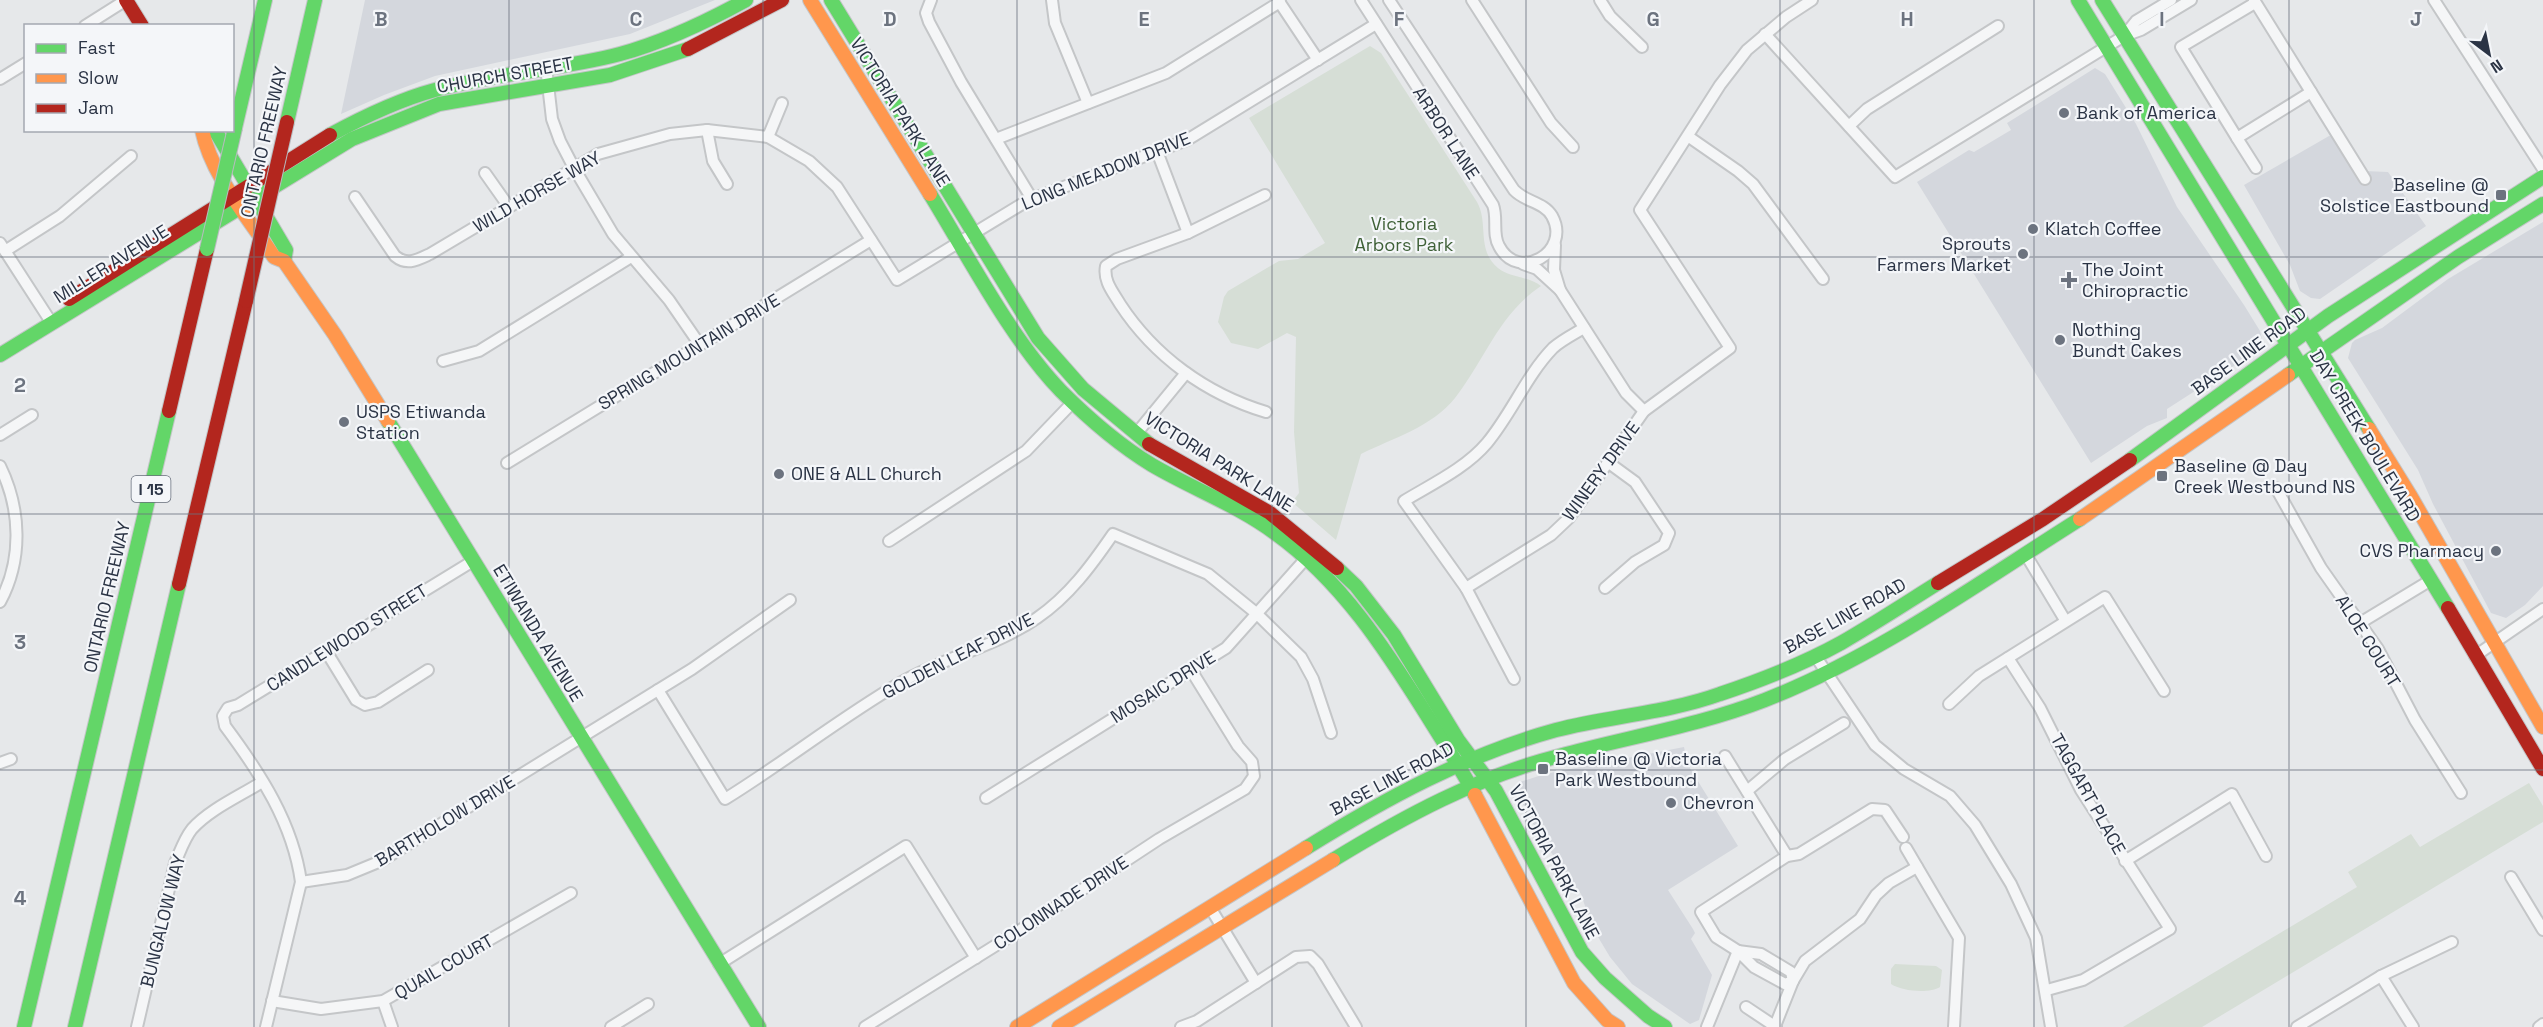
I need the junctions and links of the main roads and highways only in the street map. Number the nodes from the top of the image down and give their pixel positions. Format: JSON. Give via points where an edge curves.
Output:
{"nodes":[{"id":1,"x":126,"y":0,"type":"edge"},
{"id":2,"x":265,"y":0,"type":"edge"},
{"id":3,"x":315,"y":0,"type":"edge"},
{"id":4,"x":746,"y":0,"type":"edge"},
{"id":5,"x":782,"y":0,"type":"edge"},
{"id":6,"x":810,"y":0,"type":"edge"},
{"id":7,"x":831,"y":0,"type":"edge"},
{"id":8,"x":2078,"y":0,"type":"edge"},
{"id":9,"x":2102,"y":0,"type":"edge"},
{"id":10,"x":140,"y":24,"type":"edge"},
{"id":11,"x":202,"y":132,"type":"edge"},
{"id":12,"x":216,"y":132,"type":"edge"},
{"id":13,"x":2543,"y":177,"type":"edge"},
{"id":14,"x":247,"y":184,"type":"junction"},
{"id":15,"x":234,"y":192,"type":"junction"},
{"id":16,"x":256,"y":197,"type":"junction"},
{"id":17,"x":2543,"y":204,"type":"edge"},
{"id":18,"x":242,"y":205,"type":"junction"},
{"id":19,"x":284,"y":261,"type":"junction"},
{"id":20,"x":48,"y":318,"type":"junction"},
{"id":21,"x":2308,"y":331,"type":"junction"},
{"id":22,"x":0,"y":342,"type":"edge"},
{"id":23,"x":2289,"y":345,"type":"junction"},
{"id":24,"x":2320,"y":351,"type":"junction"},
{"id":25,"x":0,"y":355,"type":"edge"},
{"id":26,"x":2301,"y":365,"type":"junction"},
{"id":27,"x":2107,"y":476,"type":"junction"},
{"id":28,"x":2043,"y":544,"type":"junction"},
{"id":29,"x":2543,"y":727,"type":"edge"},
{"id":30,"x":1471,"y":758,"type":"junction"},
{"id":31,"x":1456,"y":764,"type":"junction"},
{"id":32,"x":2543,"y":769,"type":"edge"},
{"id":33,"x":1486,"y":779,"type":"junction"},
{"id":34,"x":1470,"y":785,"type":"junction"},
{"id":35,"x":24,"y":1027,"type":"edge"},
{"id":36,"x":75,"y":1027,"type":"edge"},
{"id":37,"x":759,"y":1027,"type":"edge"},
{"id":38,"x":1017,"y":1027,"type":"edge"},
{"id":39,"x":1059,"y":1027,"type":"edge"},
{"id":40,"x":1618,"y":1027,"type":"edge"},
{"id":41,"x":1665,"y":1027,"type":"edge"}],
"edges":[{"from":1,"to":10,"type":"main road"},
{"from":2,"to":35,"type":"main road","name":"ONTARIO FREEWAY","number":"I 15","bridge":true},
{"from":3,"to":36,"type":"main road","name":"ONTARIO FREEWAY","bridge":true},
{"from":4,"to":14,"type":"main road","name":"CHURCH STREET","via":[[694,26],[604,57],[462,82],[411,98],[314,142]]},
{"from":5,"to":16,"type":"main road","name":"CHURCH STREET","via":[[663,59],[610,75],[439,104],[352,139]]},
{"from":6,"to":31,"type":"main road","name":"VICTORIA PARK LANE","via":[[1037,363],[1073,402],[1136,453],[1250,516],[1305,559],[1364,621]]},
{"from":7,"to":30,"type":"main road","name":"VICTORIA PARK LANE","via":[[1038,338],[1083,389],[1136,434],[1270,513],[1316,548],[1356,586],[1394,635]]},
{"from":8,"to":23,"type":"main road","name":"DAY CREEK BOULEVARD"},
{"from":9,"to":21,"type":"main road","name":"DAY CREEK BOULEVARD"},
{"from":11,"to":15,"type":"main road","name":"ETIWANDA AVENUE","via":[[202,141]]},
{"from":12,"to":14,"type":"main road","name":"ETIWANDA AVENUE"},
{"from":13,"to":21,"type":"main road","name":"BASE LINE ROAD"},
{"from":14,"to":15,"type":"main road","name":"CHURCH STREET"},
{"from":14,"to":16,"type":"main road","name":"ETIWANDA AVENUE"},
{"from":15,"to":18,"type":"main road","name":"ETIWANDA AVENUE"},
{"from":15,"to":20,"type":"main road","name":"MILLER AVENUE"},
{"from":16,"to":18,"type":"main road","name":"CHURCH STREET"},
{"from":16,"to":19,"type":"main road","name":"ETIWANDA AVENUE","via":[[286,250]]},
{"from":17,"to":24,"type":"main road"},
{"from":18,"to":19,"type":"main road","name":"ETIWANDA AVENUE","via":[[274,257]]},
{"from":18,"to":20,"type":"main road","name":"MILLER AVENUE"},
{"from":19,"to":37,"type":"main road","name":"ETIWANDA AVENUE","via":[[335,335]]},
{"from":20,"to":22,"type":"main road","name":"MILLER AVENUE"},
{"from":20,"to":25,"type":"main road","name":"MILLER AVENUE"},
{"from":21,"to":23,"type":"main road","name":"BASE LINE ROAD"},
{"from":21,"to":24,"type":"main road","name":"DAY CREEK BOULEVARD"},
{"from":23,"to":26,"type":"main road","name":"DAY CREEK BOULEVARD"},
{"from":23,"to":27,"type":"main road","name":"BASE LINE ROAD"},
{"from":24,"to":26,"type":"main road"},
{"from":24,"to":29,"type":"main road","name":"DAY CREEK BOULEVARD","via":[[2411,497]]},
{"from":26,"to":28,"type":"main road"},
{"from":26,"to":32,"type":"main road","name":"DAY CREEK BOULEVARD"},
{"from":27,"to":28,"type":"main road","via":[[2108,489],[2060,519]]},
{"from":27,"to":30,"type":"main road","name":"BASE LINE ROAD","via":[[1816,657],[1718,695],[1654,712],[1557,730]]},
{"from":28,"to":33,"type":"main road","via":[[1905,630],[1828,673],[1765,700],[1701,722],[1557,756]]},
{"from":30,"to":31,"type":"main road","name":"BASE LINE ROAD"},
{"from":30,"to":33,"type":"main road","name":"VICTORIA PARK LANE"},
{"from":31,"to":34,"type":"main road","name":"VICTORIA PARK LANE"},
{"from":31,"to":38,"type":"main road","name":"BASE LINE ROAD","via":[[1369,808]]},
{"from":33,"to":34,"type":"main road"},
{"from":33,"to":41,"type":"main road","name":"VICTORIA PARK LANE","via":[[1534,858],[1582,952],[1614,986]]},
{"from":34,"to":39,"type":"main road","via":[[1388,826]]},
{"from":34,"to":40,"type":"main road","name":"VICTORIA PARK LANE","via":[[1562,964],[1586,998]]}]}
